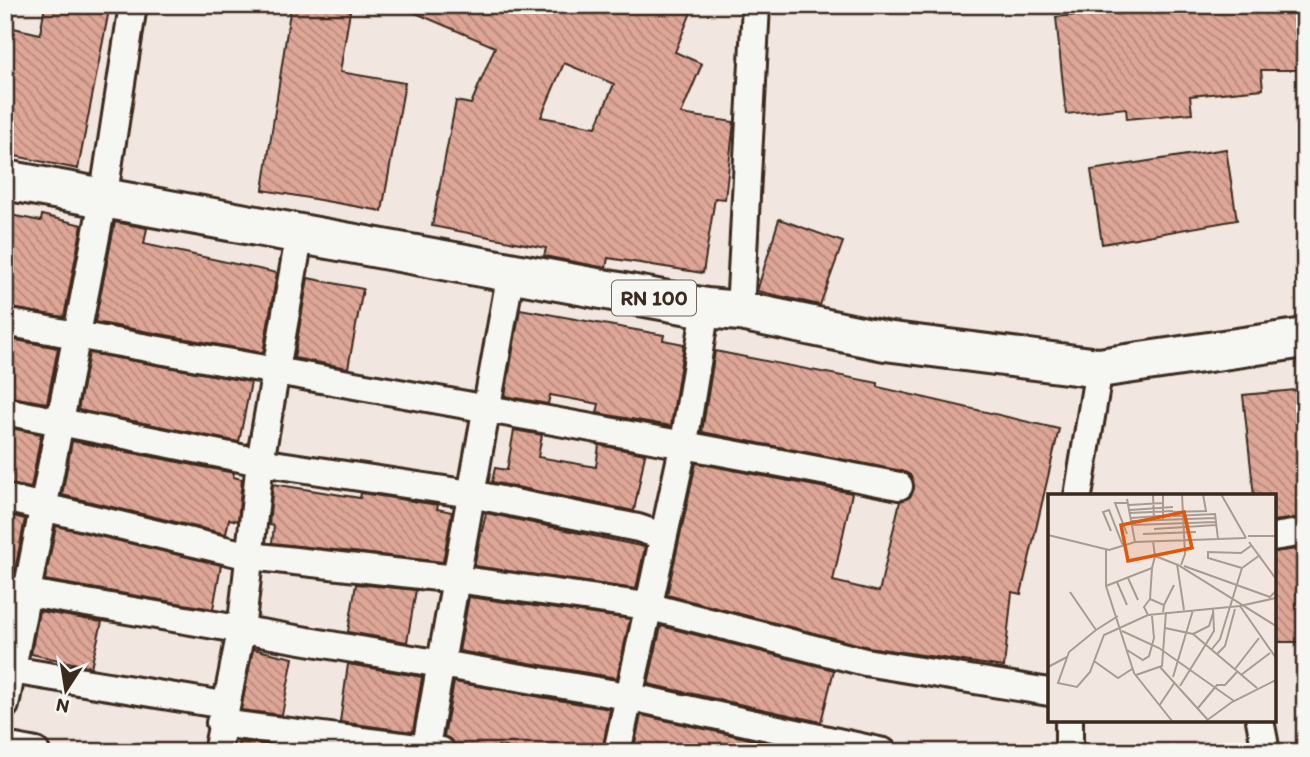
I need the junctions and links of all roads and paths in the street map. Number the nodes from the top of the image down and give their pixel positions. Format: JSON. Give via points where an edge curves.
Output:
{"nodes":[{"id":1,"x":133,"y":5,"type":"edge"},
{"id":2,"x":756,"y":5,"type":"edge"},
{"id":3,"x":5,"y":180,"type":"edge"},
{"id":4,"x":103,"y":200,"type":"junction"},
{"id":5,"x":300,"y":232,"type":"junction"},
{"id":6,"x":511,"y":272,"type":"junction"},
{"id":7,"x":723,"y":310,"type":"junction"},
{"id":8,"x":5,"y":322,"type":"edge"},
{"id":9,"x":76,"y":335,"type":"junction"},
{"id":10,"x":1305,"y":338,"type":"edge"},
{"id":11,"x":1099,"y":368,"type":"junction"},
{"id":12,"x":276,"y":373,"type":"junction"},
{"id":13,"x":486,"y":410,"type":"junction"},
{"id":14,"x":5,"y":411,"type":"edge"},
{"id":15,"x":59,"y":422,"type":"junction"},
{"id":16,"x":684,"y":443,"type":"junction"},
{"id":17,"x":260,"y":462,"type":"junction"},
{"id":18,"x":899,"y":486,"type":"dead end"},
{"id":19,"x":471,"y":494,"type":"junction"},
{"id":20,"x":1078,"y":494,"type":"edge"},
{"id":21,"x":5,"y":498,"type":"edge"},
{"id":22,"x":46,"y":506,"type":"junction"},
{"id":23,"x":1305,"y":532,"type":"edge"},
{"id":24,"x":662,"y":536,"type":"junction"},
{"id":25,"x":1275,"y":537,"type":"edge"},
{"id":26,"x":250,"y":556,"type":"junction"},
{"id":27,"x":456,"y":579,"type":"junction"},
{"id":28,"x":17,"y":592,"type":"edge"},
{"id":29,"x":647,"y":606,"type":"junction"},
{"id":30,"x":241,"y":631,"type":"junction"},
{"id":31,"x":441,"y":664,"type":"junction"},
{"id":32,"x":8,"y":670,"type":"edge"},
{"id":33,"x":1048,"y":692,"type":"edge"},
{"id":34,"x":627,"y":696,"type":"junction"},
{"id":35,"x":5,"y":705,"type":"edge"},
{"id":36,"x":222,"y":714,"type":"junction"},
{"id":37,"x":1076,"y":722,"type":"edge"},
{"id":38,"x":1260,"y":722,"type":"edge"},
{"id":39,"x":5,"y":746,"type":"edge"},
{"id":40,"x":431,"y":751,"type":"edge"},
{"id":41,"x":36,"y":752,"type":"edge"},
{"id":42,"x":217,"y":752,"type":"edge"},
{"id":43,"x":617,"y":752,"type":"edge"},
{"id":44,"x":883,"y":752,"type":"edge"},
{"id":45,"x":1069,"y":752,"type":"edge"},
{"id":46,"x":1266,"y":752,"type":"edge"}],
"edges":[{"from":1,"to":4,"type":"street"},
{"from":2,"to":7,"type":"street"},
{"from":3,"to":4,"type":"main road","number":"RN 100"},
{"from":4,"to":5,"type":"main road","number":"RN 100"},
{"from":4,"to":9,"type":"street"},
{"from":5,"to":6,"type":"main road","number":"RN 100"},
{"from":5,"to":12,"type":"street"},
{"from":6,"to":7,"type":"main road","number":"RN 100"},
{"from":6,"to":13,"type":"street"},
{"from":7,"to":11,"type":"main road","number":"RN 100","via":[[885,341]]},
{"from":7,"to":16,"type":"street"},
{"from":8,"to":9,"type":"street"},
{"from":9,"to":12,"type":"street"},
{"from":9,"to":15,"type":"street"},
{"from":10,"to":11,"type":"main road","number":"RN 100"},
{"from":11,"to":20,"type":"street"},
{"from":12,"to":13,"type":"street"},
{"from":12,"to":17,"type":"street"},
{"from":13,"to":16,"type":"street"},
{"from":13,"to":19,"type":"street"},
{"from":14,"to":15,"type":"street"},
{"from":15,"to":17,"type":"street"},
{"from":15,"to":22,"type":"street"},
{"from":16,"to":18,"type":"street"},
{"from":16,"to":24,"type":"street"},
{"from":17,"to":19,"type":"street"},
{"from":17,"to":26,"type":"street"},
{"from":19,"to":24,"type":"street"},
{"from":19,"to":27,"type":"street"},
{"from":21,"to":22,"type":"street"},
{"from":22,"to":26,"type":"street"},
{"from":22,"to":28,"type":"street"},
{"from":23,"to":25,"type":"street"},
{"from":24,"to":29,"type":"street"},
{"from":26,"to":27,"type":"street"},
{"from":26,"to":30,"type":"street"},
{"from":27,"to":29,"type":"street"},
{"from":27,"to":31,"type":"street"},
{"from":28,"to":30,"type":"street"},
{"from":28,"to":32,"type":"street"},
{"from":29,"to":33,"type":"street","via":[[865,662]]},
{"from":29,"to":34,"type":"street"},
{"from":30,"to":31,"type":"street"},
{"from":30,"to":36,"type":"street"},
{"from":31,"to":34,"type":"street"},
{"from":31,"to":40,"type":"street"},
{"from":32,"to":35,"type":"street"},
{"from":32,"to":36,"type":"street"},
{"from":34,"to":43,"type":"street"},
{"from":34,"to":44,"type":"street"},
{"from":36,"to":40,"type":"street"},
{"from":36,"to":42,"type":"street"},
{"from":37,"to":45,"type":"street"},
{"from":38,"to":46,"type":"street"},
{"from":39,"to":41,"type":"street"}]}
